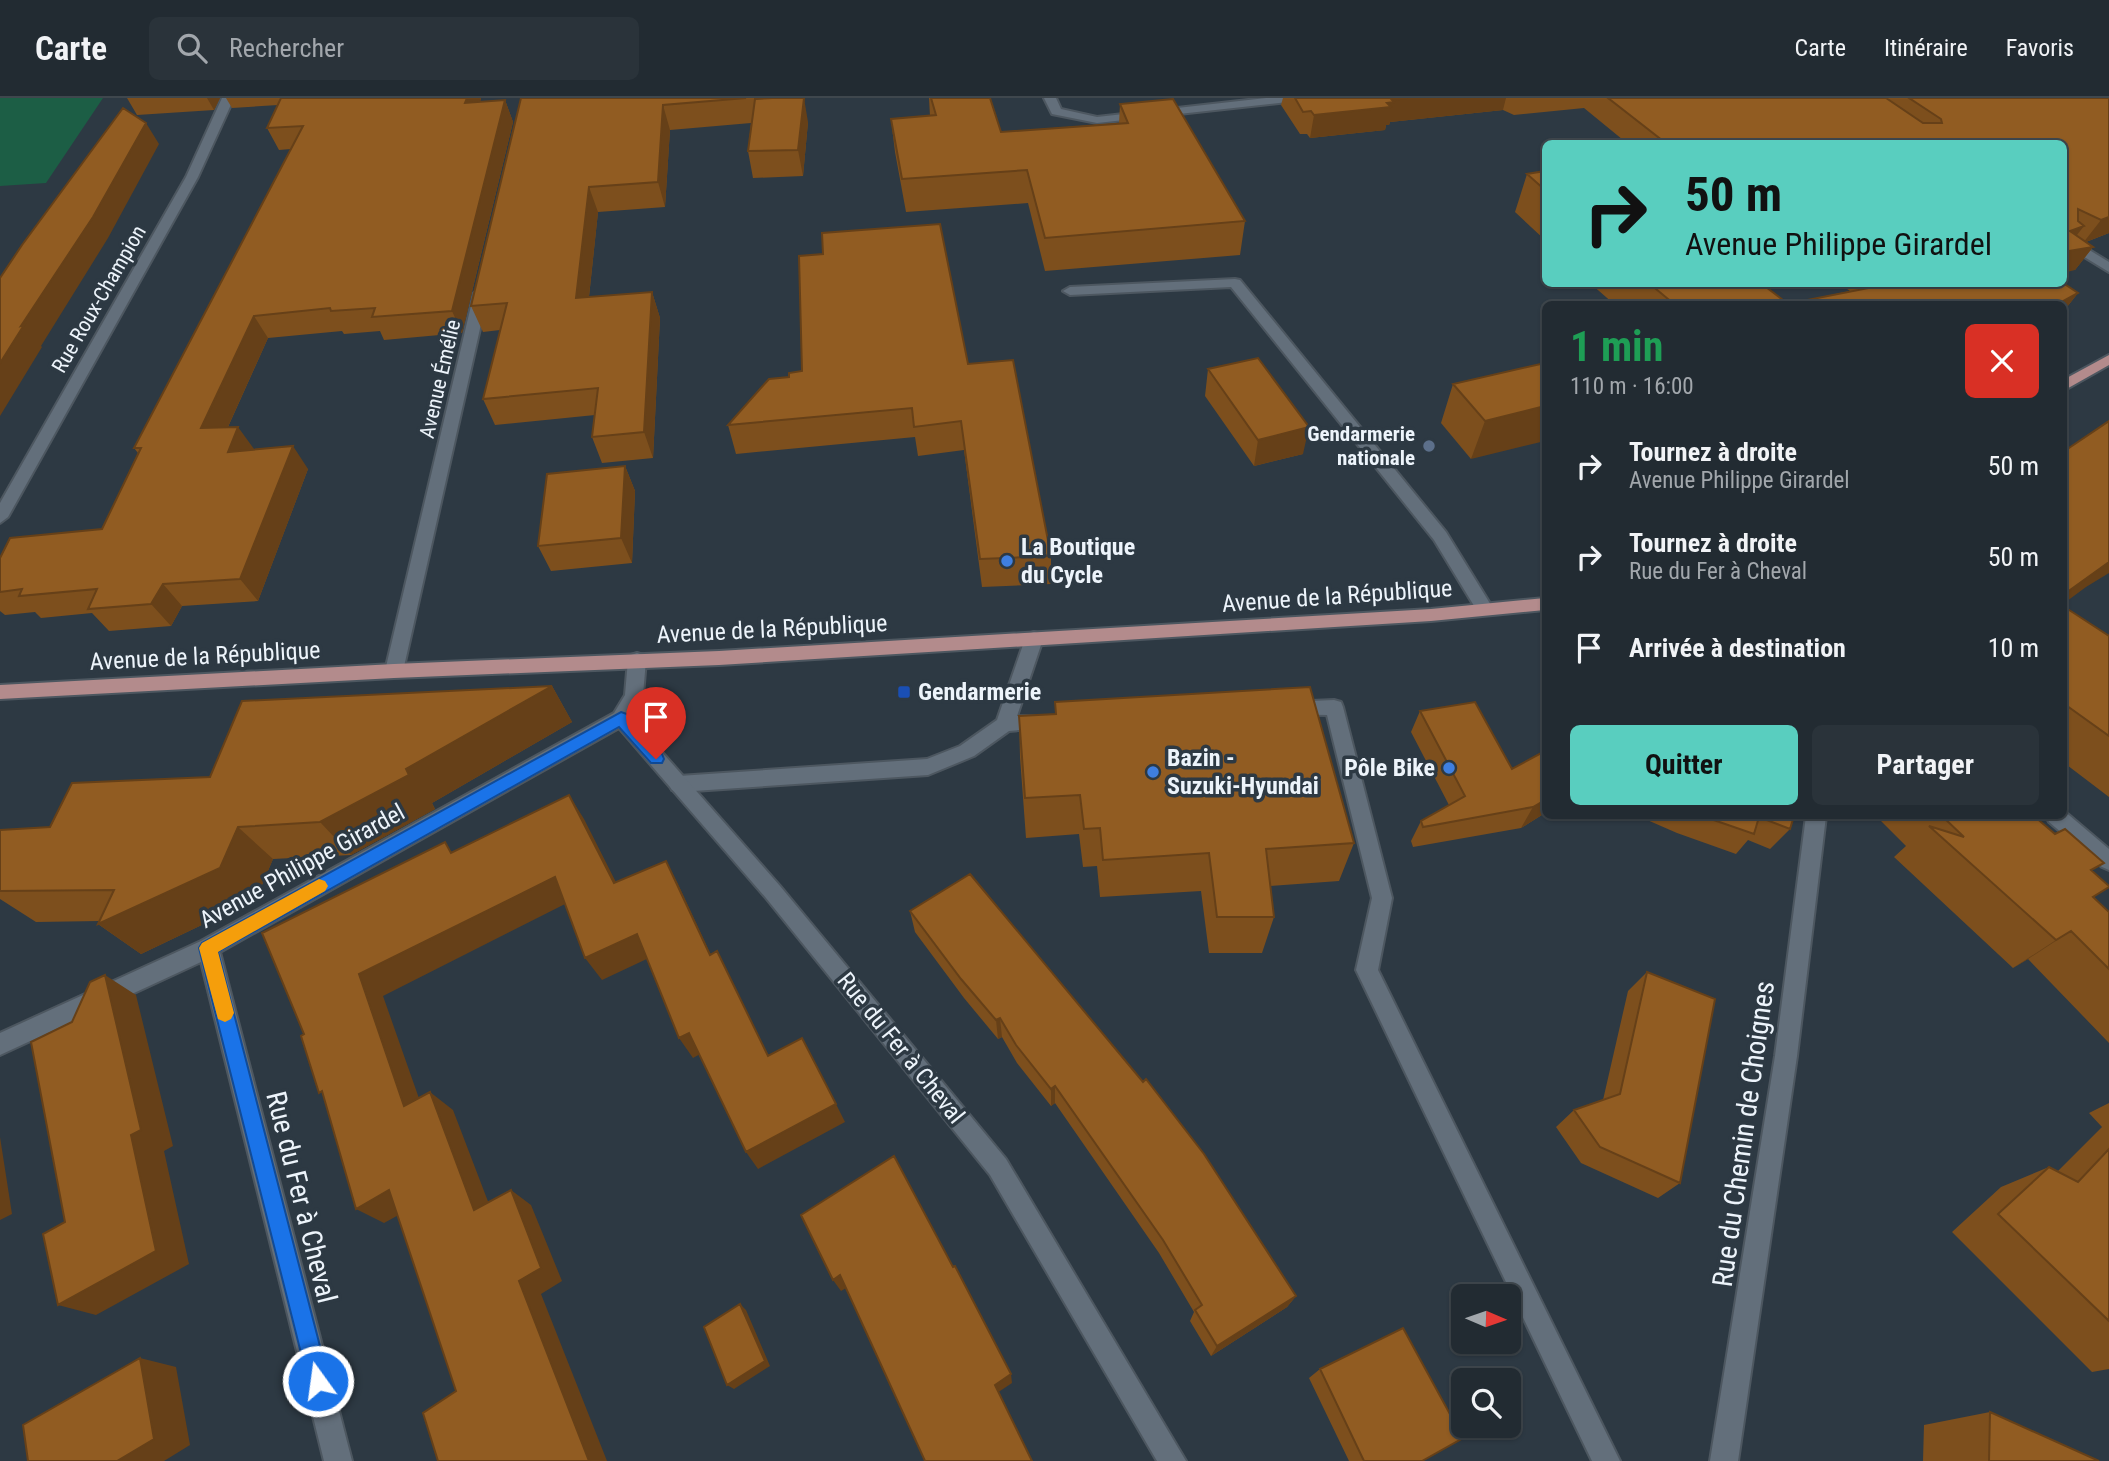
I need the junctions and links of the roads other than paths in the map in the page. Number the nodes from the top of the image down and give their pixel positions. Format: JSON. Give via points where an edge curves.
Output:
{"nodes":[{"id":1,"x":228,"y":98,"type":"edge"},
{"id":2,"x":1049,"y":98,"type":"edge"},
{"id":3,"x":1297,"y":98,"type":"edge"},
{"id":4,"x":2067,"y":241,"type":"edge"},
{"id":5,"x":2109,"y":268,"type":"edge"},
{"id":6,"x":484,"y":281,"type":"edge"},
{"id":7,"x":1070,"y":291,"type":"dead end"},
{"id":8,"x":2109,"y":359,"type":"edge"},
{"id":9,"x":2067,"y":384,"type":"edge"},
{"id":10,"x":0,"y":517,"type":"edge"},
{"id":11,"x":1542,"y":604,"type":"edge"},
{"id":12,"x":1485,"y":610,"type":"junction"},
{"id":13,"x":1034,"y":639,"type":"junction"},
{"id":14,"x":637,"y":660,"type":"junction"},
{"id":15,"x":394,"y":670,"type":"junction"},
{"id":16,"x":0,"y":692,"type":"edge"},
{"id":17,"x":1265,"y":710,"type":"edge"},
{"id":18,"x":621,"y":718,"type":"junction"},
{"id":19,"x":1073,"y":720,"type":"edge"},
{"id":20,"x":1005,"y":724,"type":"junction"},
{"id":21,"x":678,"y":784,"type":"junction"},
{"id":22,"x":1816,"y":819,"type":"edge"},
{"id":23,"x":2060,"y":819,"type":"edge"},
{"id":24,"x":2109,"y":861,"type":"edge"},
{"id":25,"x":208,"y":948,"type":"junction"},
{"id":26,"x":0,"y":1044,"type":"edge"},
{"id":27,"x":338,"y":1461,"type":"edge"},
{"id":28,"x":1172,"y":1461,"type":"edge"},
{"id":29,"x":1606,"y":1461,"type":"edge"},
{"id":30,"x":1724,"y":1461,"type":"edge"}],
"edges":[{"from":1,"to":10,"type":"street","name":"Rue Roux-Champion","via":[[192,177]]},
{"from":2,"to":3,"type":"street","via":[[1056,111],[1097,120]]},
{"from":4,"to":5,"type":"street"},
{"from":6,"to":15,"type":"street","name":"Avenue Émélie"},
{"from":7,"to":12,"type":"street","via":[[1235,283],[1440,537]]},
{"from":8,"to":9,"type":"main road"},
{"from":11,"to":12,"type":"main road","name":"Avenue de la République"},
{"from":12,"to":13,"type":"main road","name":"Avenue de la République"},
{"from":13,"to":14,"type":"main road","name":"Avenue de la République"},
{"from":13,"to":20,"type":"street"},
{"from":14,"to":15,"type":"main road","name":"Avenue de la République"},
{"from":14,"to":18,"type":"street","via":[[634,695]]},
{"from":15,"to":16,"type":"main road","name":"Avenue de la République"},
{"from":17,"to":29,"type":"street","via":[[1334,707],[1382,898],[1367,970]]},
{"from":18,"to":21,"type":"street","name":"Rue du Fer à Cheval"},
{"from":18,"to":25,"type":"street","name":"Avenue Philippe Girardel"},
{"from":19,"to":20,"type":"street"},
{"from":20,"to":21,"type":"street","via":[[967,751],[928,767]]},
{"from":21,"to":28,"type":"street","name":"Rue du Fer à Cheval","via":[[773,892],[998,1167]]},
{"from":22,"to":30,"type":"street","name":"Rue du Chemin de Choignes","via":[[1786,1056]]},
{"from":23,"to":24,"type":"street"},
{"from":25,"to":26,"type":"street","name":"Avenue Philippe Girardel"},
{"from":25,"to":27,"type":"street","name":"Rue du Fer à Cheval"}]}
